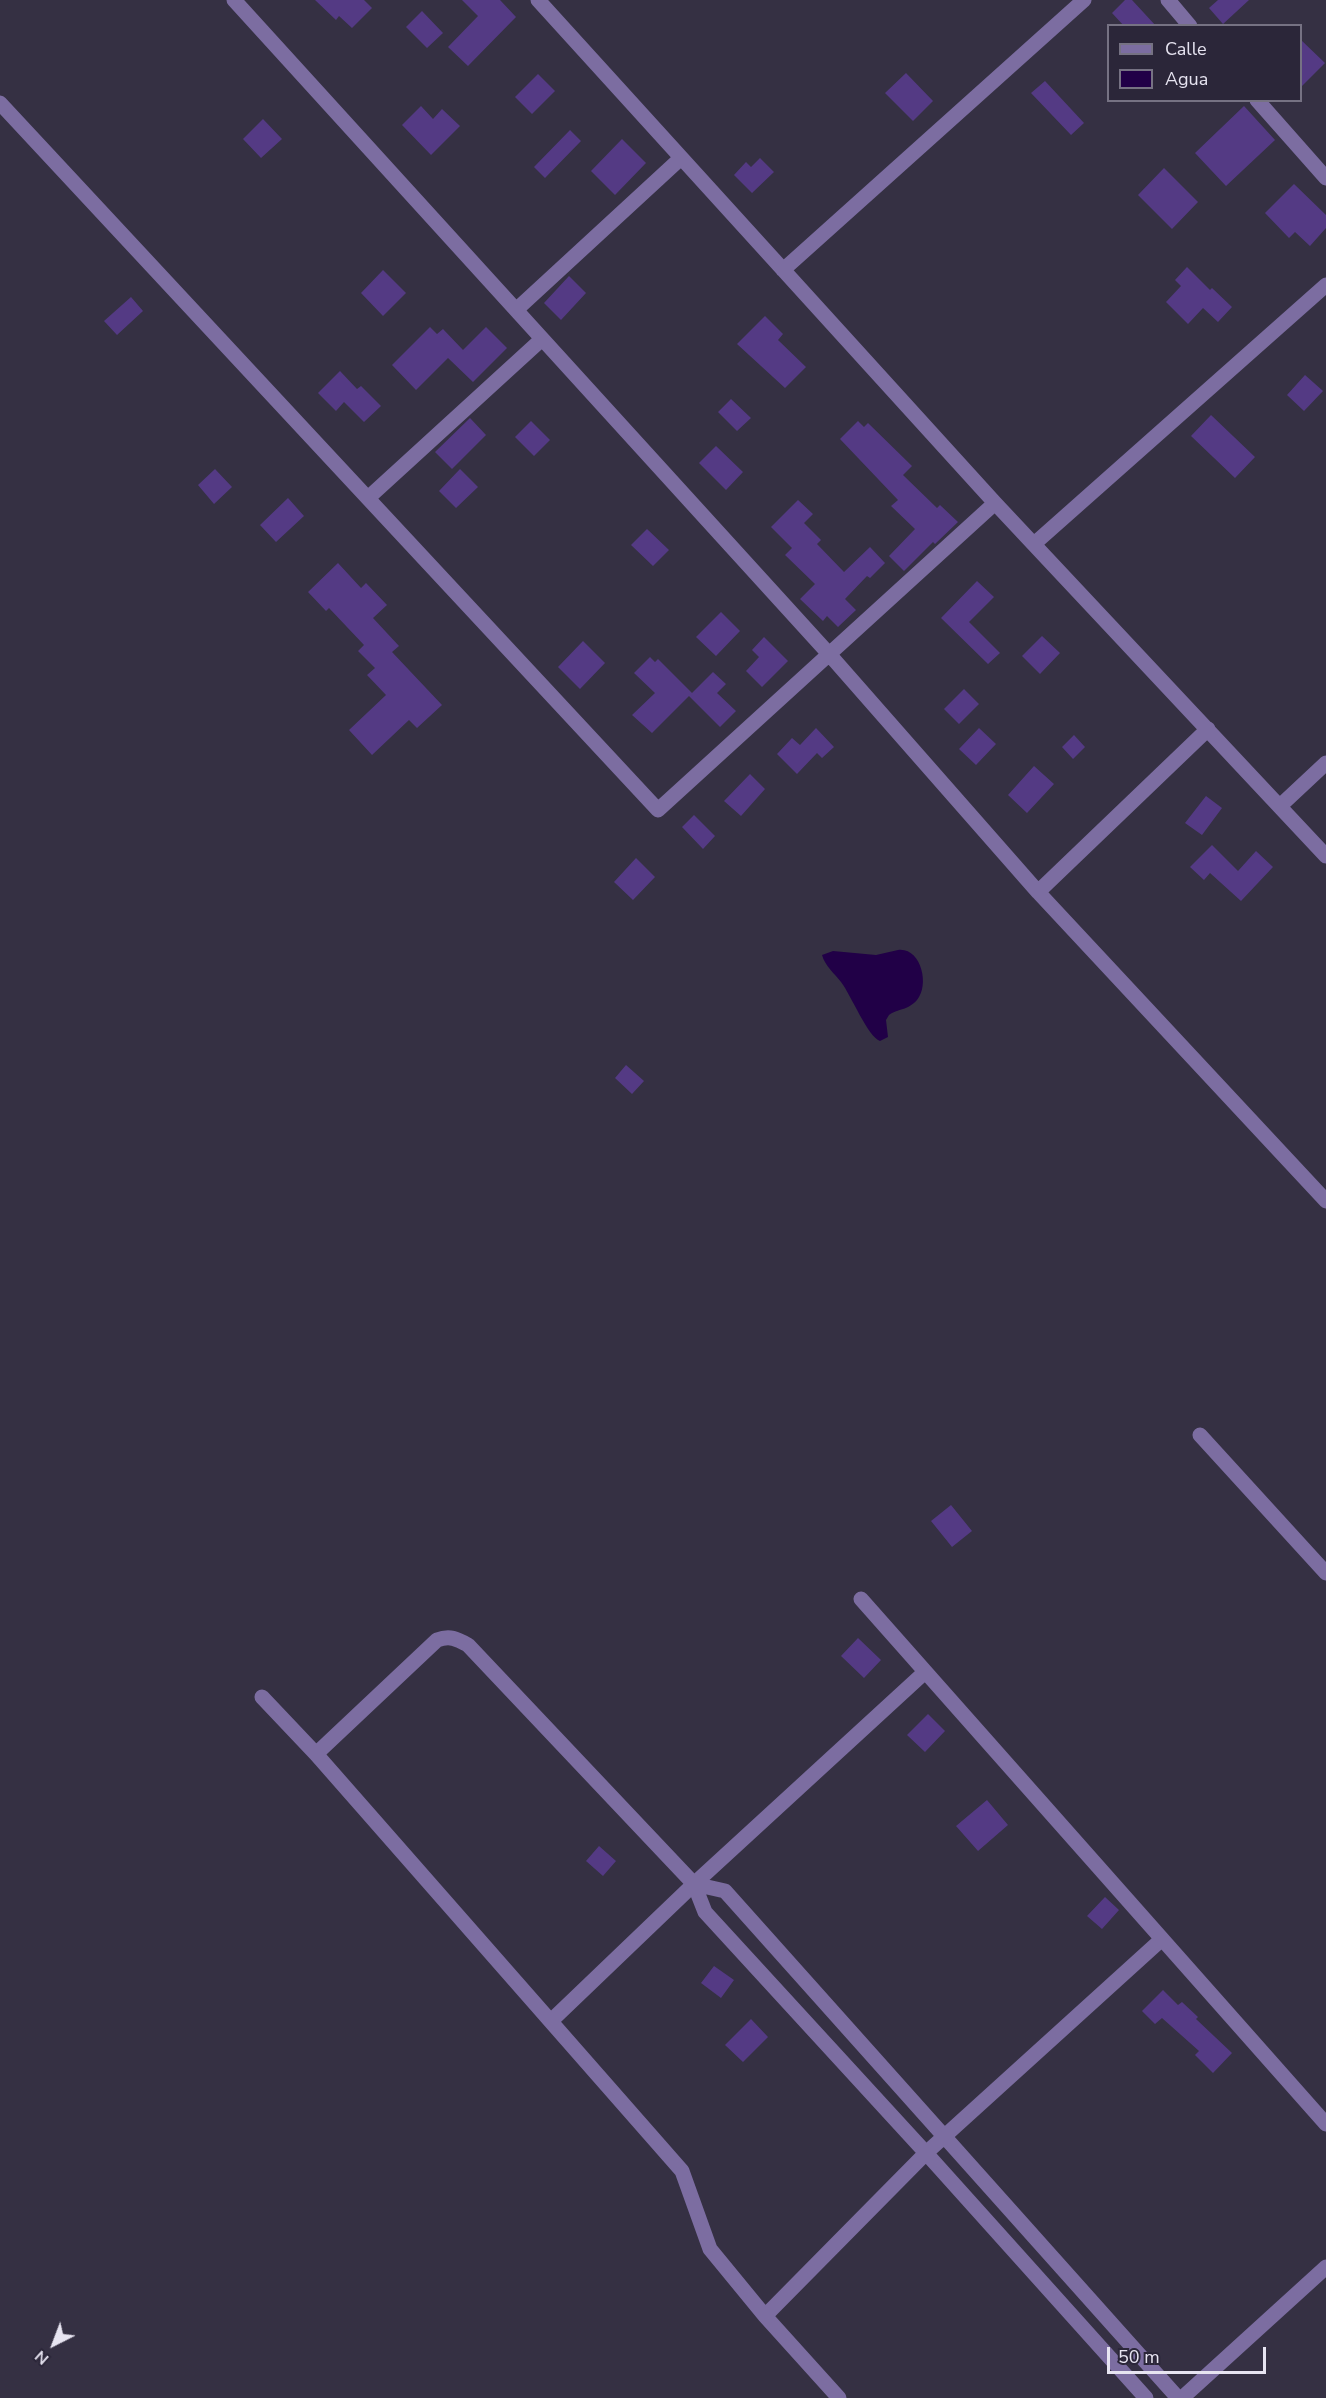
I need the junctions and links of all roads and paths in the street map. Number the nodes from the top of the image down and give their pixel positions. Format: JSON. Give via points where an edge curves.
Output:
{"nodes":[{"id":1,"x":234,"y":0,"type":"edge"},
{"id":2,"x":538,"y":0,"type":"edge"},
{"id":3,"x":1084,"y":0,"type":"edge"},
{"id":4,"x":1168,"y":0,"type":"edge"},
{"id":5,"x":1188,"y":24,"type":"edge"},
{"id":6,"x":1259,"y":102,"type":"edge"},
{"id":7,"x":0,"y":103,"type":"edge"},
{"id":8,"x":681,"y":158,"type":"junction"},
{"id":9,"x":1326,"y":178,"type":"edge"},
{"id":10,"x":783,"y":270,"type":"junction"},
{"id":11,"x":1326,"y":285,"type":"edge"},
{"id":12,"x":516,"y":310,"type":"junction"},
{"id":13,"x":542,"y":339,"type":"junction"},
{"id":14,"x":368,"y":498,"type":"junction"},
{"id":15,"x":995,"y":503,"type":"junction"},
{"id":16,"x":1034,"y":544,"type":"junction"},
{"id":17,"x":829,"y":654,"type":"junction"},
{"id":18,"x":1208,"y":729,"type":"junction"},
{"id":19,"x":1326,"y":764,"type":"edge"},
{"id":20,"x":1280,"y":806,"type":"junction"},
{"id":21,"x":1326,"y":856,"type":"edge"},
{"id":22,"x":1038,"y":892,"type":"junction"},
{"id":23,"x":1326,"y":1201,"type":"edge"},
{"id":24,"x":1200,"y":1435,"type":"dead end"},
{"id":25,"x":1326,"y":1573,"type":"edge"},
{"id":26,"x":861,"y":1599,"type":"dead end"},
{"id":27,"x":925,"y":1672,"type":"junction"},
{"id":28,"x":262,"y":1697,"type":"dead end"},
{"id":29,"x":316,"y":1754,"type":"junction"},
{"id":30,"x":694,"y":1884,"type":"junction"},
{"id":31,"x":1162,"y":1939,"type":"junction"},
{"id":32,"x":551,"y":2021,"type":"junction"},
{"id":33,"x":1326,"y":2124,"type":"edge"},
{"id":34,"x":944,"y":2137,"type":"junction"},
{"id":35,"x":926,"y":2153,"type":"junction"},
{"id":36,"x":1326,"y":2267,"type":"edge"},
{"id":37,"x":765,"y":2316,"type":"junction"},
{"id":38,"x":839,"y":2398,"type":"edge"},
{"id":39,"x":1146,"y":2398,"type":"edge"},
{"id":40,"x":1180,"y":2398,"type":"edge"}],
"edges":[{"from":1,"to":12,"type":"street"},
{"from":2,"to":8,"type":"street"},
{"from":3,"to":10,"type":"street"},
{"from":4,"to":5,"type":"street"},
{"from":6,"to":9,"type":"street"},
{"from":7,"to":14,"type":"street"},
{"from":8,"to":10,"type":"street"},
{"from":8,"to":12,"type":"street"},
{"from":10,"to":15,"type":"street"},
{"from":11,"to":16,"type":"street"},
{"from":12,"to":13,"type":"street"},
{"from":13,"to":14,"type":"street"},
{"from":13,"to":17,"type":"street"},
{"from":14,"to":17,"type":"street","via":[[658,810]]},
{"from":15,"to":16,"type":"street"},
{"from":15,"to":17,"type":"street"},
{"from":16,"to":18,"type":"street"},
{"from":17,"to":22,"type":"street"},
{"from":18,"to":20,"type":"street"},
{"from":18,"to":22,"type":"street"},
{"from":19,"to":20,"type":"street"},
{"from":20,"to":21,"type":"street"},
{"from":22,"to":23,"type":"street"},
{"from":24,"to":25,"type":"street"},
{"from":26,"to":27,"type":"street"},
{"from":27,"to":30,"type":"street"},
{"from":27,"to":31,"type":"street"},
{"from":28,"to":29,"type":"street"},
{"from":29,"to":30,"type":"street","via":[[437,1640],[446,1636],[456,1639],[478,1654]]},
{"from":29,"to":32,"type":"street"},
{"from":30,"to":32,"type":"street"},
{"from":30,"to":34,"type":"street","via":[[725,1891]]},
{"from":30,"to":35,"type":"street","via":[[705,1912]]},
{"from":31,"to":33,"type":"street"},
{"from":31,"to":34,"type":"street"},
{"from":32,"to":37,"type":"street","via":[[682,2171],[710,2249]]},
{"from":34,"to":35,"type":"street"},
{"from":34,"to":40,"type":"street"},
{"from":35,"to":37,"type":"street"},
{"from":35,"to":39,"type":"street"},
{"from":36,"to":40,"type":"street"},
{"from":37,"to":38,"type":"street"}]}
